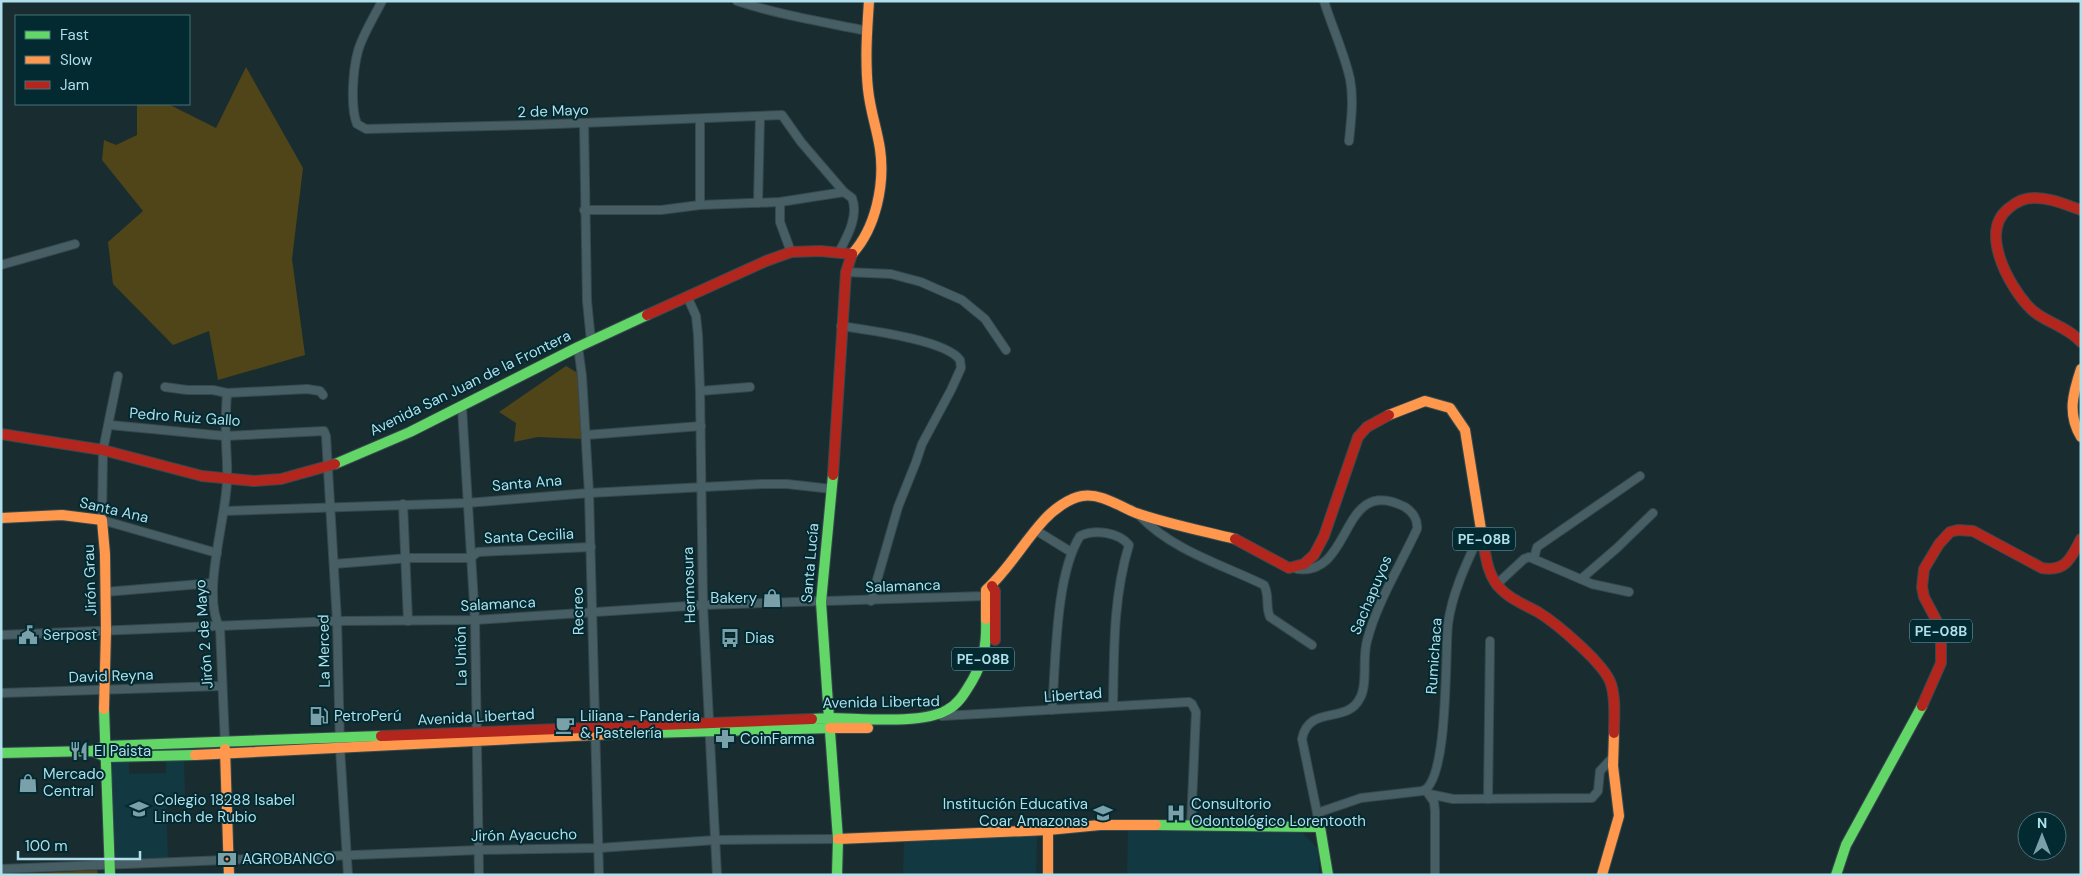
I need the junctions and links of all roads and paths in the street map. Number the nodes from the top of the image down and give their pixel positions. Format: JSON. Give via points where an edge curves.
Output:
{"nodes":[{"id":1,"x":382,"y":1,"type":"edge"},
{"id":2,"x":737,"y":1,"type":"edge"},
{"id":3,"x":869,"y":1,"type":"edge"},
{"id":4,"x":1324,"y":1,"type":"edge"},
{"id":5,"x":867,"y":31,"type":"junction"},
{"id":6,"x":760,"y":116,"type":"junction"},
{"id":7,"x":700,"y":120,"type":"junction"},
{"id":8,"x":584,"y":123,"type":"junction"},
{"id":9,"x":1349,"y":141,"type":"dead end"},
{"id":10,"x":844,"y":192,"type":"junction"},
{"id":11,"x":780,"y":202,"type":"junction"},
{"id":12,"x":758,"y":203,"type":"junction"},
{"id":13,"x":700,"y":205,"type":"junction"},
{"id":14,"x":584,"y":210,"type":"junction"},
{"id":15,"x":2081,"y":210,"type":"edge"},
{"id":16,"x":75,"y":244,"type":"dead end"},
{"id":17,"x":791,"y":252,"type":"junction"},
{"id":18,"x":840,"y":252,"type":"junction"},
{"id":19,"x":852,"y":254,"type":"junction"},
{"id":20,"x":1,"y":265,"type":"edge"},
{"id":21,"x":846,"y":272,"type":"junction"},
{"id":22,"x":687,"y":296,"type":"junction"},
{"id":23,"x":841,"y":326,"type":"junction"},
{"id":24,"x":591,"y":341,"type":"junction"},
{"id":25,"x":2081,"y":342,"type":"edge"},
{"id":26,"x":578,"y":347,"type":"junction"},
{"id":27,"x":1006,"y":350,"type":"dead end"},
{"id":28,"x":2081,"y":369,"type":"edge"},
{"id":29,"x":118,"y":376,"type":"dead end"},
{"id":30,"x":165,"y":387,"type":"dead end"},
{"id":31,"x":750,"y":387,"type":"dead end"},
{"id":32,"x":700,"y":391,"type":"junction"},
{"id":33,"x":227,"y":393,"type":"junction"},
{"id":34,"x":323,"y":395,"type":"dead end"},
{"id":35,"x":462,"y":407,"type":"junction"},
{"id":36,"x":110,"y":425,"type":"junction"},
{"id":37,"x":700,"y":426,"type":"junction"},
{"id":38,"x":319,"y":431,"type":"joint"},
{"id":39,"x":1,"y":434,"type":"edge"},
{"id":40,"x":586,"y":435,"type":"junction"},
{"id":41,"x":225,"y":436,"type":"junction"},
{"id":42,"x":2081,"y":437,"type":"edge"},
{"id":43,"x":103,"y":450,"type":"junction"},
{"id":44,"x":328,"y":466,"type":"junction"},
{"id":45,"x":1640,"y":476,"type":"dead end"},
{"id":46,"x":228,"y":479,"type":"junction"},
{"id":47,"x":700,"y":487,"type":"junction"},
{"id":48,"x":832,"y":490,"type":"junction"},
{"id":49,"x":589,"y":493,"type":"junction"},
{"id":50,"x":467,"y":503,"type":"junction"},
{"id":51,"x":403,"y":504,"type":"junction"},
{"id":52,"x":332,"y":509,"type":"junction"},
{"id":53,"x":225,"y":511,"type":"junction"},
{"id":54,"x":1137,"y":513,"type":"junction"},
{"id":55,"x":1653,"y":513,"type":"dead end"},
{"id":56,"x":1,"y":518,"type":"edge"},
{"id":57,"x":102,"y":520,"type":"junction"},
{"id":58,"x":1482,"y":530,"type":"junction"},
{"id":59,"x":1037,"y":531,"type":"junction"},
{"id":60,"x":2081,"y":539,"type":"edge"},
{"id":61,"x":591,"y":547,"type":"junction"},
{"id":62,"x":1070,"y":552,"type":"junction"},
{"id":63,"x":217,"y":553,"type":"junction"},
{"id":64,"x":470,"y":558,"type":"junction"},
{"id":65,"x":1534,"y":558,"type":"junction"},
{"id":66,"x":405,"y":560,"type":"junction"},
{"id":67,"x":334,"y":564,"type":"junction"},
{"id":68,"x":1289,"y":568,"type":"junction"},
{"id":69,"x":1581,"y":578,"type":"junction"},
{"id":70,"x":213,"y":583,"type":"junction"},
{"id":71,"x":1496,"y":585,"type":"junction"},
{"id":72,"x":991,"y":591,"type":"junction"},
{"id":73,"x":105,"y":592,"type":"junction"},
{"id":74,"x":1629,"y":592,"type":"dead end"},
{"id":75,"x":871,"y":601,"type":"junction"},
{"id":76,"x":821,"y":602,"type":"junction"},
{"id":77,"x":703,"y":605,"type":"junction"},
{"id":78,"x":592,"y":612,"type":"junction"},
{"id":79,"x":408,"y":620,"type":"junction"},
{"id":80,"x":475,"y":620,"type":"junction"},
{"id":81,"x":337,"y":622,"type":"junction"},
{"id":82,"x":220,"y":628,"type":"junction"},
{"id":83,"x":106,"y":631,"type":"junction"},
{"id":84,"x":1,"y":635,"type":"edge"},
{"id":85,"x":1490,"y":641,"type":"dead end"},
{"id":86,"x":1312,"y":645,"type":"dead end"},
{"id":87,"x":222,"y":686,"type":"junction"},
{"id":88,"x":103,"y":691,"type":"junction"},
{"id":89,"x":1,"y":694,"type":"edge"},
{"id":90,"x":1113,"y":706,"type":"junction"},
{"id":91,"x":1052,"y":710,"type":"junction"},
{"id":92,"x":934,"y":716,"type":"junction"},
{"id":93,"x":955,"y":716,"type":"junction"},
{"id":94,"x":829,"y":723,"type":"junction"},
{"id":95,"x":709,"y":727,"type":"junction"},
{"id":96,"x":596,"y":731,"type":"junction"},
{"id":97,"x":476,"y":737,"type":"junction"},
{"id":98,"x":225,"y":743,"type":"junction"},
{"id":99,"x":340,"y":743,"type":"junction"},
{"id":100,"x":106,"y":751,"type":"junction"},
{"id":101,"x":1,"y":753,"type":"edge"},
{"id":102,"x":225,"y":755,"type":"junction"},
{"id":103,"x":1612,"y":758,"type":"junction"},
{"id":104,"x":1428,"y":790,"type":"junction"},
{"id":105,"x":1488,"y":800,"type":"junction"},
{"id":106,"x":1317,"y":814,"type":"junction"},
{"id":107,"x":1191,"y":825,"type":"junction"},
{"id":108,"x":1320,"y":827,"type":"junction"},
{"id":109,"x":1048,"y":830,"type":"junction"},
{"id":110,"x":838,"y":839,"type":"junction"},
{"id":111,"x":716,"y":840,"type":"junction"},
{"id":112,"x":599,"y":848,"type":"junction"},
{"id":113,"x":479,"y":850,"type":"junction"},
{"id":114,"x":347,"y":856,"type":"junction"},
{"id":115,"x":228,"y":861,"type":"junction"},
{"id":116,"x":1,"y":869,"type":"edge"},
{"id":117,"x":110,"y":870,"type":"edge"},
{"id":118,"x":229,"y":875,"type":"edge"},
{"id":119,"x":348,"y":875,"type":"edge"},
{"id":120,"x":479,"y":875,"type":"edge"},
{"id":121,"x":599,"y":875,"type":"edge"},
{"id":122,"x":717,"y":875,"type":"edge"},
{"id":123,"x":837,"y":875,"type":"edge"},
{"id":124,"x":1048,"y":875,"type":"edge"},
{"id":125,"x":1328,"y":875,"type":"edge"},
{"id":126,"x":1435,"y":875,"type":"edge"},
{"id":127,"x":1602,"y":875,"type":"edge"},
{"id":128,"x":1836,"y":875,"type":"edge"}],
"edges":[{"from":1,"to":8,"type":"street","name":"2 de Mayo","via":[[358,51],[353,92],[357,124],[366,128]]},
{"from":2,"to":5,"type":"street","via":[[764,10]]},
{"from":3,"to":5,"type":"main road","name":"Santa Lucía"},
{"from":4,"to":9,"type":"street","via":[[1350,80]]},
{"from":5,"to":19,"type":"main road","name":"Santa Lucía","via":[[868,89],[881,157],[881,178],[868,229],[859,248]]},
{"from":6,"to":7,"type":"street","name":"2 de Mayo"},
{"from":6,"to":10,"type":"street","name":"2 de Mayo","via":[[782,115]]},
{"from":6,"to":12,"type":"street"},
{"from":7,"to":8,"type":"street","name":"2 de Mayo"},
{"from":7,"to":13,"type":"street"},
{"from":8,"to":14,"type":"street"},
{"from":10,"to":11,"type":"street"},
{"from":10,"to":18,"type":"street","via":[[852,198],[854,213]]},
{"from":11,"to":12,"type":"street"},
{"from":11,"to":17,"type":"street","via":[[780,222]]},
{"from":12,"to":13,"type":"street"},
{"from":13,"to":14,"type":"street","via":[[661,210]]},
{"from":14,"to":24,"type":"street"},
{"from":15,"to":25,"type":"main road","via":[[2036,196],[2018,201],[2001,216],[1994,244],[1997,255],[2027,305],[2043,318],[2065,327]]},
{"from":16,"to":20,"type":"street"},
{"from":17,"to":18,"type":"main road","name":"Avenida San Juan de la Frontera"},
{"from":17,"to":22,"type":"main road","name":"Avenida San Juan de la Frontera"},
{"from":18,"to":19,"type":"main road","name":"Avenida San Juan de la Frontera"},
{"from":19,"to":21,"type":"main road","name":"Santa Lucía"},
{"from":21,"to":23,"type":"main road","name":"Santa Lucía"},
{"from":21,"to":27,"type":"street","via":[[891,274],[921,282],[962,300],[985,319]]},
{"from":22,"to":24,"type":"main road","name":"Avenida San Juan de la Frontera"},
{"from":22,"to":32,"type":"street","name":"Hermosura","via":[[696,316]]},
{"from":23,"to":48,"type":"main road","name":"Santa Lucía"},
{"from":23,"to":75,"type":"street","via":[[916,340],[957,355],[961,368],[922,444],[898,507]]},
{"from":24,"to":26,"type":"main road","name":"Avenida San Juan de la Frontera"},
{"from":26,"to":35,"type":"main road","name":"Avenida San Juan de la Frontera"},
{"from":26,"to":40,"type":"street","name":"Recreo"},
{"from":28,"to":42,"type":"main road","via":[[2071,404],[2073,422]]},
{"from":29,"to":36,"type":"street","name":"Jirón Grau"},
{"from":30,"to":33,"type":"street"},
{"from":31,"to":32,"type":"street"},
{"from":32,"to":37,"type":"street","name":"Hermosura"},
{"from":33,"to":34,"type":"street","via":[[307,389],[320,391]]},
{"from":33,"to":41,"type":"street","name":"Jirón 2 de Mayo"},
{"from":35,"to":44,"type":"main road","name":"Avenida San Juan de la Frontera"},
{"from":35,"to":50,"type":"street","name":"La Unión"},
{"from":36,"to":41,"type":"street","name":"Pedro Ruiz Gallo"},
{"from":36,"to":43,"type":"street","name":"Jirón Grau"},
{"from":37,"to":40,"type":"street"},
{"from":37,"to":47,"type":"street","name":"Hermosura"},
{"from":38,"to":41,"type":"street","name":"Pedro Ruiz Gallo"},
{"from":38,"to":44,"type":"street","name":"La Merced","via":[[324,431],[326,436]]},
{"from":39,"to":43,"type":"main road","name":"Avenida San Juan de la Frontera"},
{"from":40,"to":49,"type":"street","name":"Recreo"},
{"from":41,"to":46,"type":"street","name":"Jirón 2 de Mayo"},
{"from":43,"to":46,"type":"main road","name":"Avenida San Juan de la Frontera","via":[[202,476]]},
{"from":43,"to":57,"type":"street","name":"Jirón Grau"},
{"from":44,"to":46,"type":"main road","name":"Avenida San Juan de la Frontera","via":[[274,480]]},
{"from":44,"to":52,"type":"street","name":"La Merced"},
{"from":45,"to":65,"type":"street","via":[[1537,547]]},
{"from":46,"to":53,"type":"street","name":"Jirón 2 de Mayo"},
{"from":47,"to":48,"type":"street","name":"Santa Ana","via":[[787,484]]},
{"from":47,"to":49,"type":"street","name":"Santa Ana"},
{"from":47,"to":77,"type":"street","name":"Hermosura"},
{"from":48,"to":76,"type":"main road","name":"Santa Lucía"},
{"from":49,"to":50,"type":"street","name":"Santa Ana"},
{"from":49,"to":61,"type":"street","name":"Recreo"},
{"from":50,"to":51,"type":"street","name":"Santa Ana"},
{"from":50,"to":64,"type":"street","name":"La Unión"},
{"from":51,"to":52,"type":"street","name":"Santa Ana"},
{"from":51,"to":66,"type":"street"},
{"from":52,"to":53,"type":"street","name":"Santa Ana"},
{"from":52,"to":67,"type":"street","name":"La Merced"},
{"from":53,"to":63,"type":"street","name":"Jirón 2 de Mayo"},
{"from":54,"to":59,"type":"main road","via":[[1110,501],[1082,496],[1059,507]]},
{"from":54,"to":68,"type":"main road","via":[[1240,541]]},
{"from":54,"to":86,"type":"street","via":[[1170,540],[1264,585],[1270,617]]},
{"from":55,"to":69,"type":"street"},
{"from":56,"to":57,"type":"main road","name":"Santa Ana","via":[[62,514]]},
{"from":57,"to":63,"type":"street","name":"Santa Ana"},
{"from":57,"to":73,"type":"main road","name":"Jirón Grau"},
{"from":58,"to":68,"type":"main road","number":"PE-08B","via":[[1465,430],[1450,408],[1425,402],[1366,427],[1358,437],[1324,536],[1314,555],[1304,564]]},
{"from":58,"to":71,"type":"main road","number":"PE-08B","via":[[1490,575]]},
{"from":58,"to":104,"type":"street","name":"Rumichaca","via":[[1453,601],[1442,743]]},
{"from":59,"to":62,"type":"street"},
{"from":59,"to":72,"type":"main road"},
{"from":60,"to":128,"type":"main road","number":"PE-08B","via":[[2064,564],[2050,570],[1973,531],[1950,532],[1938,544],[1924,569],[1922,586],[1924,597],[1941,629],[1941,663],[1929,693],[1846,845]]},
{"from":61,"to":64,"type":"street","name":"Santa Cecilia","via":[[478,552]]},
{"from":61,"to":78,"type":"street","name":"Recreo"},
{"from":62,"to":90,"type":"street","via":[[1080,536],[1092,531],[1111,534],[1129,545],[1114,627]]},
{"from":62,"to":91,"type":"street","via":[[1059,620]]},
{"from":63,"to":70,"type":"street","name":"Jirón 2 de Mayo"},
{"from":64,"to":66,"type":"street","name":"Santa Cecilia"},
{"from":64,"to":80,"type":"street","name":"La Unión"},
{"from":65,"to":69,"type":"street"},
{"from":65,"to":71,"type":"street","via":[[1524,559]]},
{"from":66,"to":67,"type":"street","name":"Santa Cecilia"},
{"from":66,"to":79,"type":"street"},
{"from":67,"to":81,"type":"street","name":"La Merced"},
{"from":68,"to":106,"type":"street","name":"Sachapuyos","via":[[1311,570],[1320,567],[1330,558],[1357,512],[1367,504],[1378,500],[1391,502],[1407,508],[1416,518],[1417,529],[1382,600],[1366,642],[1361,698],[1353,708],[1314,719],[1304,730],[1302,739]]},
{"from":69,"to":74,"type":"street","via":[[1592,584]]},
{"from":70,"to":73,"type":"street"},
{"from":70,"to":82,"type":"street","name":"Jirón 2 de Mayo","via":[[215,618]]},
{"from":71,"to":103,"type":"main road","via":[[1514,600],[1556,624],[1610,681],[1613,696]]},
{"from":72,"to":75,"type":"street","name":"Salamanca"},
{"from":72,"to":92,"type":"main road","number":"PE-08B","via":[[984,656],[954,706]]},
{"from":72,"to":93,"type":"main road","number":"PE-08B","via":[[994,653],[972,695]]},
{"from":73,"to":83,"type":"main road","name":"Jirón Grau"},
{"from":75,"to":76,"type":"street","name":"Salamanca"},
{"from":76,"to":77,"type":"street","name":"Salamanca"},
{"from":76,"to":94,"type":"main road","name":"Santa Lucía"},
{"from":77,"to":78,"type":"street","name":"Salamanca"},
{"from":77,"to":95,"type":"street","name":"Hermosura"},
{"from":78,"to":80,"type":"street","name":"Salamanca"},
{"from":78,"to":96,"type":"street","name":"Recreo"},
{"from":79,"to":80,"type":"street","name":"Salamanca"},
{"from":79,"to":81,"type":"street","name":"Salamanca"},
{"from":80,"to":97,"type":"street","name":"La Unión"},
{"from":81,"to":82,"type":"street","name":"Salamanca"},
{"from":81,"to":99,"type":"street","name":"La Merced"},
{"from":82,"to":83,"type":"street","name":"Salamanca"},
{"from":82,"to":87,"type":"street","name":"Jirón 2 de Mayo"},
{"from":83,"to":84,"type":"street","name":"Salamanca"},
{"from":83,"to":88,"type":"main road","name":"Jirón Grau"},
{"from":85,"to":105,"type":"street"},
{"from":87,"to":88,"type":"street","name":"David Reyna"},
{"from":87,"to":98,"type":"street","name":"Jirón 2 de Mayo"},
{"from":88,"to":89,"type":"street","name":"David Reyna"},
{"from":88,"to":100,"type":"main road","name":"Jirón Grau"},
{"from":90,"to":91,"type":"street","name":"Libertad"},
{"from":90,"to":107,"type":"street","name":"Libertad","via":[[1192,704],[1196,712]]},
{"from":91,"to":93,"type":"street","name":"Libertad"},
{"from":92,"to":93,"type":"street","name":"Avenida Libertad"},
{"from":92,"to":94,"type":"main road","name":"Avenida Libertad","number":"PE-08B"},
{"from":93,"to":94,"type":"main road","name":"Avenida Libertad","via":[[922,726]]},
{"from":94,"to":95,"type":"main road","name":"Avenida Libertad"},
{"from":94,"to":110,"type":"main road","name":"Santa Lucía"},
{"from":95,"to":96,"type":"main road","name":"Avenida Libertad"},
{"from":95,"to":111,"type":"street","name":"Hermosura"},
{"from":96,"to":97,"type":"main road","name":"Avenida Libertad"},
{"from":96,"to":112,"type":"street","name":"Recreo"},
{"from":97,"to":99,"type":"main road","name":"Avenida Libertad"},
{"from":97,"to":113,"type":"street","name":"La Unión"},
{"from":98,"to":99,"type":"main road","name":"Avenida Libertad"},
{"from":98,"to":100,"type":"main road","name":"Avenida Libertad"},
{"from":98,"to":102,"type":"main road","name":"Jirón 2 de Mayo"},
{"from":99,"to":102,"type":"main road","name":"Avenida Libertad"},
{"from":99,"to":114,"type":"street","name":"La Merced"},
{"from":100,"to":101,"type":"main road","name":"Avenida Libertad"},
{"from":100,"to":102,"type":"main road","name":"Avenida Libertad"},
{"from":100,"to":117,"type":"main road","name":"Jirón Grau"},
{"from":102,"to":115,"type":"main road","name":"Jirón 2 de Mayo"},
{"from":103,"to":105,"type":"street","via":[[1600,771],[1598,791],[1592,798]]},
{"from":103,"to":127,"type":"main road","via":[[1619,817]]},
{"from":104,"to":105,"type":"street","via":[[1453,799]]},
{"from":104,"to":106,"type":"street","via":[[1361,798]]},
{"from":104,"to":126,"type":"street","via":[[1435,811]]},
{"from":106,"to":108,"type":"street","name":"Sachapuyos"},
{"from":107,"to":108,"type":"main road","name":"Jirón Ayacucho"},
{"from":107,"to":109,"type":"main road","name":"Jirón Ayacucho","via":[[1100,825]]},
{"from":108,"to":125,"type":"main road","name":"Sachapuyos"},
{"from":109,"to":110,"type":"main road","name":"Jirón Ayacucho"},
{"from":109,"to":124,"type":"main road"},
{"from":110,"to":111,"type":"street","name":"Jirón Ayacucho"},
{"from":110,"to":123,"type":"main road","name":"Santa Lucía"},
{"from":111,"to":112,"type":"street","name":"Jirón Ayacucho"},
{"from":111,"to":122,"type":"street","name":"Hermosura"},
{"from":112,"to":113,"type":"street","name":"Jirón Ayacucho"},
{"from":112,"to":121,"type":"street","name":"Recreo"},
{"from":113,"to":114,"type":"street","name":"Jirón Ayacucho"},
{"from":113,"to":120,"type":"street","name":"La Unión"},
{"from":114,"to":115,"type":"street","name":"Jirón Ayacucho"},
{"from":114,"to":119,"type":"street","name":"La Merced"},
{"from":115,"to":117,"type":"street","name":"Jirón Ayacucho"},
{"from":115,"to":118,"type":"main road","name":"Jirón 2 de Mayo"},
{"from":116,"to":117,"type":"street","name":"Jirón Ayacucho"}]}
